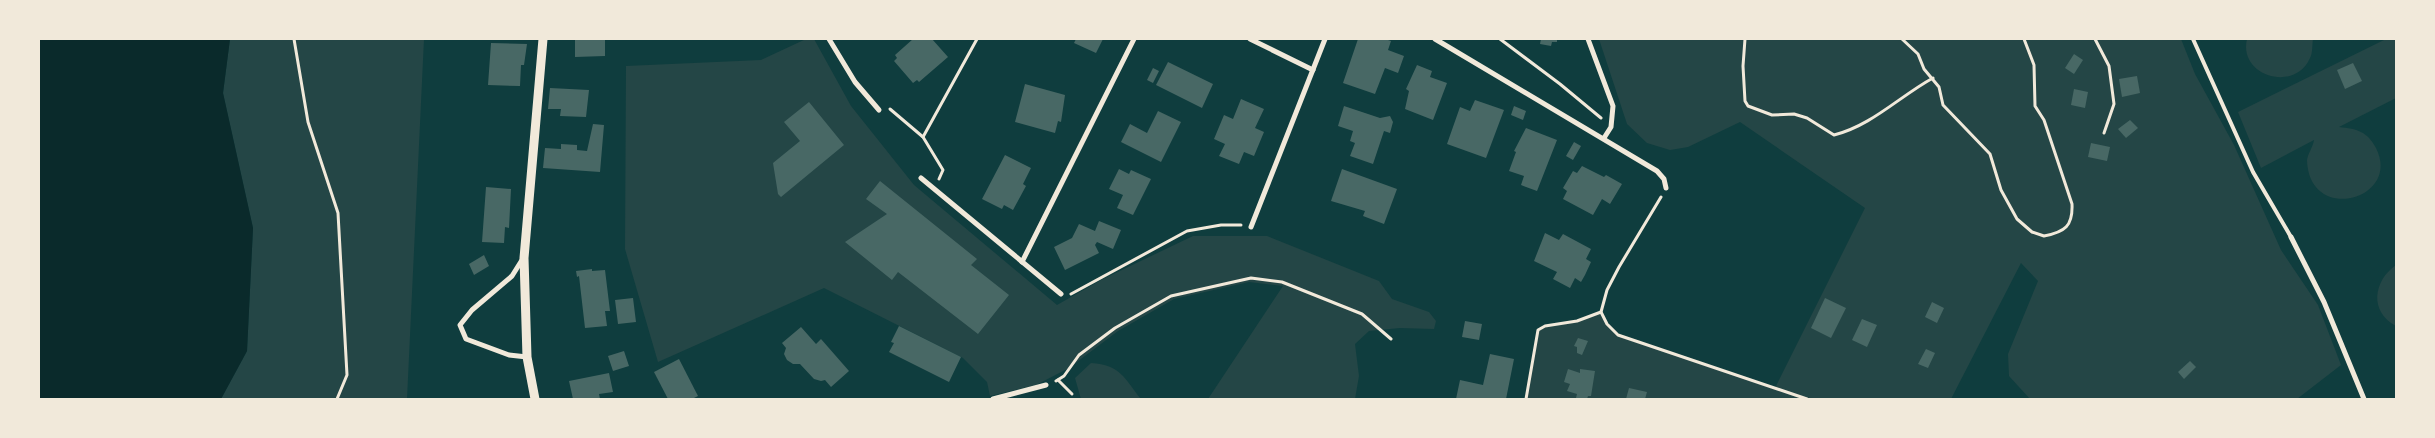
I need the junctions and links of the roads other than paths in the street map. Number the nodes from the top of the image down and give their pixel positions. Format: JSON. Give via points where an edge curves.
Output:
{"nodes":[{"id":1,"x":543,"y":39,"type":"edge"},
{"id":2,"x":829,"y":39,"type":"edge"},
{"id":3,"x":1134,"y":39,"type":"edge"},
{"id":4,"x":1250,"y":39,"type":"edge"},
{"id":5,"x":1325,"y":39,"type":"edge"},
{"id":6,"x":1435,"y":39,"type":"edge"},
{"id":7,"x":1588,"y":39,"type":"edge"},
{"id":8,"x":2193,"y":39,"type":"edge"},
{"id":9,"x":1313,"y":70,"type":"junction"},
{"id":10,"x":877,"y":108,"type":"road end"},
{"id":11,"x":1604,"y":138,"type":"junction"},
{"id":12,"x":921,"y":178,"type":"dead end"},
{"id":13,"x":1666,"y":188,"type":"road end"},
{"id":14,"x":1252,"y":227,"type":"road end"},
{"id":15,"x":2292,"y":237,"type":"joint"},
{"id":16,"x":524,"y":258,"type":"junction"},
{"id":17,"x":1022,"y":262,"type":"junction"},
{"id":18,"x":1061,"y":294,"type":"road end"},
{"id":19,"x":527,"y":357,"type":"junction"},
{"id":20,"x":1046,"y":385,"type":"road end"},
{"id":21,"x":535,"y":399,"type":"edge"},
{"id":22,"x":993,"y":399,"type":"edge"},
{"id":23,"x":2364,"y":399,"type":"edge"}],
"edges":[{"from":1,"to":16,"type":"street"},
{"from":2,"to":10,"type":"street","via":[[855,82]]},
{"from":3,"to":17,"type":"street"},
{"from":4,"to":9,"type":"street"},
{"from":5,"to":9,"type":"street"},
{"from":6,"to":11,"type":"street"},
{"from":7,"to":11,"type":"street","via":[[1613,106],[1611,127]]},
{"from":8,"to":15,"type":"lane","via":[[2254,172]]},
{"from":9,"to":14,"type":"street"},
{"from":11,"to":13,"type":"street","via":[[1657,172],[1664,179]]},
{"from":12,"to":17,"type":"street"},
{"from":15,"to":23,"type":"street","via":[[2324,302]]},
{"from":16,"to":19,"type":"street"},
{"from":16,"to":19,"type":"street","via":[[512,276],[472,310],[460,325],[466,339],[509,355]]},
{"from":17,"to":18,"type":"street"},
{"from":19,"to":21,"type":"street"},
{"from":20,"to":22,"type":"street"}]}
